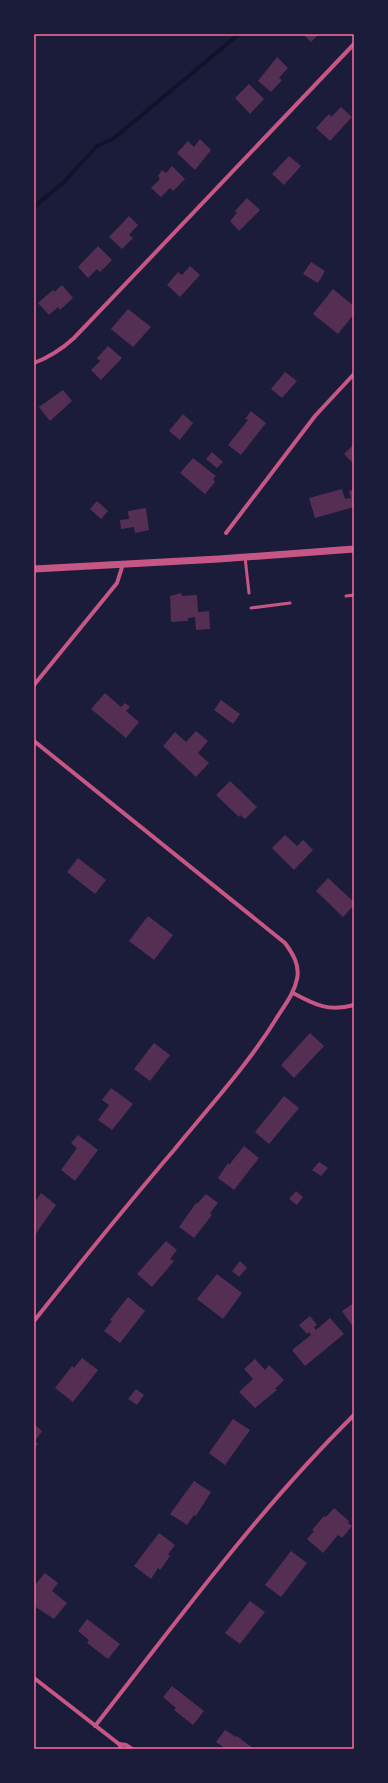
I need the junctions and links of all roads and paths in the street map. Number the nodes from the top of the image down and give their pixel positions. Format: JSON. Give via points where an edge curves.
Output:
{"nodes":[{"id":1,"x":354,"y":44,"type":"edge"},
{"id":2,"x":34,"y":363,"type":"edge"},
{"id":3,"x":354,"y":374,"type":"edge"},
{"id":4,"x":226,"y":533,"type":"dead end"},
{"id":5,"x":354,"y":549,"type":"edge"},
{"id":6,"x":245,"y":557,"type":"junction"},
{"id":7,"x":123,"y":564,"type":"junction"},
{"id":8,"x":34,"y":569,"type":"edge"},
{"id":9,"x":249,"y":593,"type":"dead end"},
{"id":10,"x":346,"y":596,"type":"dead end"},
{"id":11,"x":354,"y":596,"type":"edge"},
{"id":12,"x":290,"y":603,"type":"dead end"},
{"id":13,"x":251,"y":608,"type":"dead end"},
{"id":14,"x":34,"y":685,"type":"edge"},
{"id":15,"x":34,"y":741,"type":"edge"},
{"id":16,"x":293,"y":993,"type":"junction"},
{"id":17,"x":354,"y":1005,"type":"edge"},
{"id":18,"x":34,"y":1321,"type":"edge"},
{"id":19,"x":354,"y":1415,"type":"edge"},
{"id":20,"x":34,"y":1678,"type":"edge"},
{"id":21,"x":95,"y":1726,"type":"junction"},
{"id":22,"x":120,"y":1744,"type":"junction"},
{"id":23,"x":122,"y":1749,"type":"edge"},
{"id":24,"x":132,"y":1749,"type":"edge"}],
"edges":[{"from":1,"to":2,"type":"street","via":[[74,338],[62,349]]},
{"from":3,"to":4,"type":"street","via":[[315,416]]},
{"from":5,"to":6,"type":"street"},
{"from":6,"to":7,"type":"street"},
{"from":6,"to":9,"type":"lane"},
{"from":7,"to":8,"type":"street"},
{"from":7,"to":14,"type":"street","via":[[117,583]]},
{"from":10,"to":11,"type":"lane"},
{"from":12,"to":13,"type":"lane"},
{"from":15,"to":16,"type":"street","via":[[285,943],[297,965],[298,978]]},
{"from":16,"to":17,"type":"street","via":[[325,1008]]},
{"from":16,"to":18,"type":"street","via":[[240,1071]]},
{"from":19,"to":21,"type":"street","via":[[314,1454],[260,1517]]},
{"from":20,"to":21,"type":"street"},
{"from":21,"to":22,"type":"street"},
{"from":22,"to":23,"type":"street"},
{"from":22,"to":24,"type":"street"}]}
